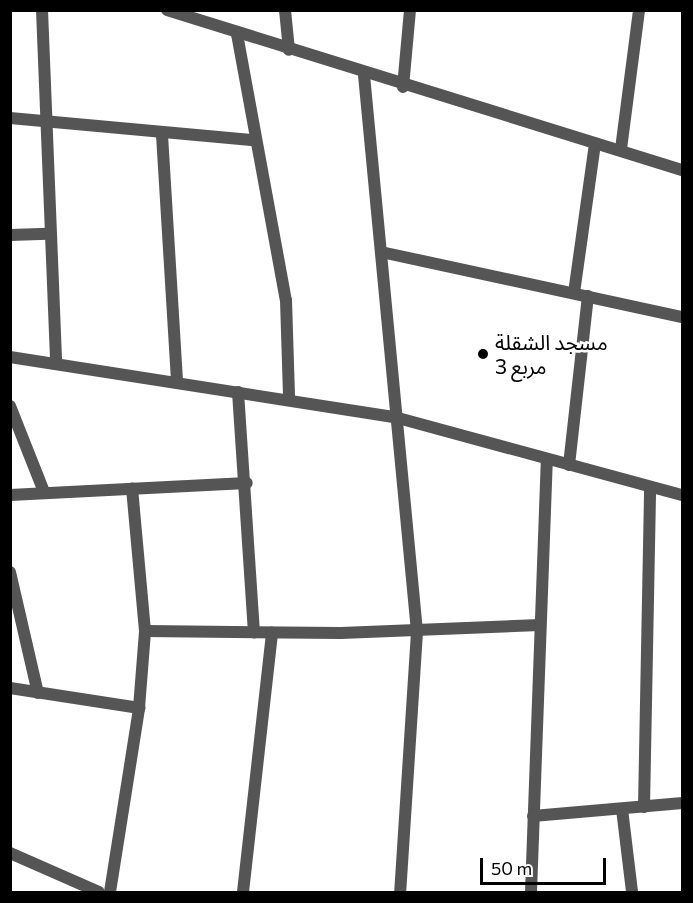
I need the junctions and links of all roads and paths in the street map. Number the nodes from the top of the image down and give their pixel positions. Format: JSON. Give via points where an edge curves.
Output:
{"nodes":[{"id":1,"x":42,"y":10,"type":"edge"},
{"id":2,"x":167,"y":10,"type":"edge"},
{"id":3,"x":285,"y":10,"type":"edge"},
{"id":4,"x":410,"y":10,"type":"edge"},
{"id":5,"x":639,"y":10,"type":"edge"},
{"id":6,"x":237,"y":34,"type":"junction"},
{"id":7,"x":289,"y":50,"type":"junction"},
{"id":8,"x":364,"y":75,"type":"junction"},
{"id":9,"x":403,"y":87,"type":"junction"},
{"id":10,"x":10,"y":118,"type":"edge"},
{"id":11,"x":43,"y":122,"type":"junction"},
{"id":12,"x":162,"y":135,"type":"junction"},
{"id":13,"x":254,"y":140,"type":"junction"},
{"id":14,"x":595,"y":143,"type":"junction"},
{"id":15,"x":621,"y":149,"type":"junction"},
{"id":16,"x":682,"y":170,"type":"edge"},
{"id":17,"x":48,"y":234,"type":"junction"},
{"id":18,"x":10,"y":235,"type":"edge"},
{"id":19,"x":381,"y":252,"type":"junction"},
{"id":20,"x":574,"y":293,"type":"junction"},
{"id":21,"x":588,"y":296,"type":"junction"},
{"id":22,"x":682,"y":317,"type":"edge"},
{"id":23,"x":10,"y":357,"type":"edge"},
{"id":24,"x":56,"y":362,"type":"junction"},
{"id":25,"x":177,"y":381,"type":"junction"},
{"id":26,"x":238,"y":392,"type":"junction"},
{"id":27,"x":289,"y":398,"type":"junction"},
{"id":28,"x":10,"y":406,"type":"edge"},
{"id":29,"x":399,"y":418,"type":"junction"},
{"id":30,"x":547,"y":460,"type":"junction"},
{"id":31,"x":569,"y":465,"type":"junction"},
{"id":32,"x":248,"y":483,"type":"junction"},
{"id":33,"x":132,"y":489,"type":"junction"},
{"id":34,"x":650,"y":489,"type":"junction"},
{"id":35,"x":44,"y":492,"type":"junction"},
{"id":36,"x":10,"y":495,"type":"edge"},
{"id":37,"x":682,"y":495,"type":"edge"},
{"id":38,"x":10,"y":572,"type":"edge"},
{"id":39,"x":540,"y":625,"type":"junction"},
{"id":40,"x":145,"y":631,"type":"junction"},
{"id":41,"x":254,"y":632,"type":"junction"},
{"id":42,"x":417,"y":632,"type":"junction"},
{"id":43,"x":272,"y":633,"type":"junction"},
{"id":44,"x":10,"y":688,"type":"edge"},
{"id":45,"x":38,"y":693,"type":"junction"},
{"id":46,"x":139,"y":708,"type":"junction"},
{"id":47,"x":682,"y":803,"type":"edge"},
{"id":48,"x":644,"y":807,"type":"junction"},
{"id":49,"x":622,"y":809,"type":"junction"},
{"id":50,"x":533,"y":816,"type":"junction"},
{"id":51,"x":10,"y":853,"type":"edge"},
{"id":52,"x":97,"y":892,"type":"edge"},
{"id":53,"x":110,"y":892,"type":"edge"},
{"id":54,"x":243,"y":892,"type":"edge"},
{"id":55,"x":400,"y":892,"type":"edge"},
{"id":56,"x":531,"y":892,"type":"edge"},
{"id":57,"x":632,"y":892,"type":"edge"}],
"edges":[{"from":1,"to":11,"type":"street"},
{"from":2,"to":6,"type":"street"},
{"from":3,"to":7,"type":"street"},
{"from":4,"to":9,"type":"street"},
{"from":5,"to":15,"type":"street"},
{"from":6,"to":7,"type":"street"},
{"from":6,"to":13,"type":"street"},
{"from":7,"to":8,"type":"street"},
{"from":8,"to":9,"type":"street"},
{"from":8,"to":19,"type":"street"},
{"from":9,"to":14,"type":"street"},
{"from":10,"to":11,"type":"street"},
{"from":11,"to":12,"type":"street"},
{"from":11,"to":17,"type":"street"},
{"from":12,"to":13,"type":"street"},
{"from":12,"to":25,"type":"street"},
{"from":13,"to":27,"type":"street","via":[[286,300]]},
{"from":14,"to":15,"type":"street"},
{"from":14,"to":20,"type":"street"},
{"from":15,"to":16,"type":"street"},
{"from":17,"to":18,"type":"street"},
{"from":17,"to":24,"type":"street"},
{"from":19,"to":20,"type":"street"},
{"from":19,"to":29,"type":"street"},
{"from":20,"to":21,"type":"street"},
{"from":21,"to":22,"type":"street"},
{"from":21,"to":31,"type":"street"},
{"from":23,"to":24,"type":"street"},
{"from":24,"to":25,"type":"street"},
{"from":25,"to":26,"type":"street"},
{"from":26,"to":27,"type":"street"},
{"from":26,"to":32,"type":"street"},
{"from":27,"to":29,"type":"street"},
{"from":28,"to":35,"type":"street"},
{"from":29,"to":30,"type":"street"},
{"from":29,"to":42,"type":"street"},
{"from":30,"to":31,"type":"street"},
{"from":30,"to":39,"type":"street"},
{"from":31,"to":34,"type":"street"},
{"from":32,"to":33,"type":"street"},
{"from":32,"to":41,"type":"street"},
{"from":33,"to":35,"type":"street"},
{"from":33,"to":40,"type":"street"},
{"from":34,"to":37,"type":"street"},
{"from":34,"to":48,"type":"street"},
{"from":35,"to":36,"type":"street"},
{"from":38,"to":45,"type":"street"},
{"from":39,"to":42,"type":"street"},
{"from":39,"to":50,"type":"street"},
{"from":40,"to":41,"type":"street"},
{"from":40,"to":46,"type":"street"},
{"from":41,"to":43,"type":"street"},
{"from":42,"to":43,"type":"street"},
{"from":42,"to":55,"type":"street"},
{"from":43,"to":54,"type":"street"},
{"from":44,"to":45,"type":"street"},
{"from":45,"to":46,"type":"street"},
{"from":46,"to":53,"type":"street"},
{"from":47,"to":48,"type":"street"},
{"from":48,"to":49,"type":"street"},
{"from":49,"to":50,"type":"street"},
{"from":49,"to":57,"type":"street"},
{"from":50,"to":56,"type":"street"},
{"from":51,"to":52,"type":"street"}]}
